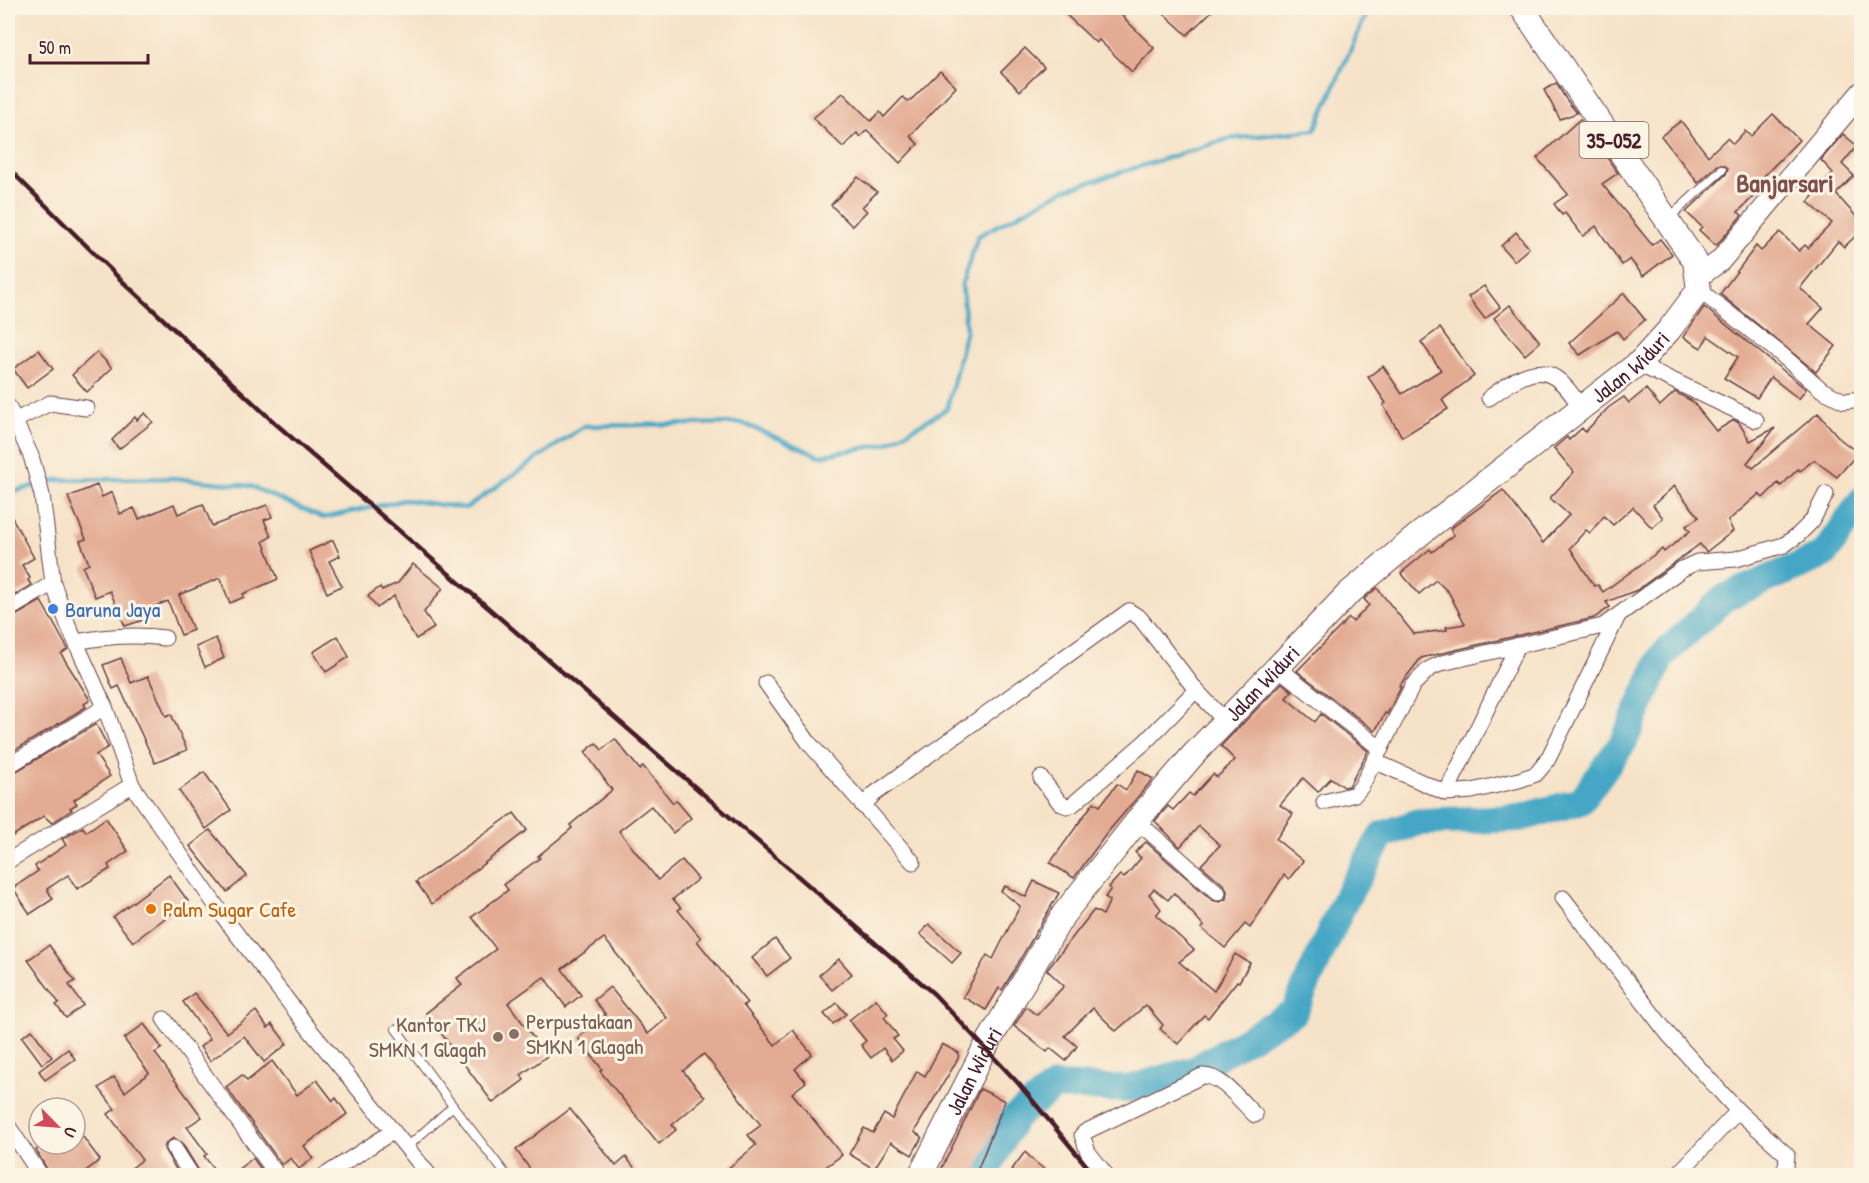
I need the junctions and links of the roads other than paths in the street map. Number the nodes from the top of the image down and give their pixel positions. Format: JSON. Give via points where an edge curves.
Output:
{"nodes":[{"id":1,"x":1522,"y":8,"type":"edge"},
{"id":2,"x":1862,"y":92,"type":"edge"},
{"id":3,"x":1722,"y":170,"type":"dead end"},
{"id":4,"x":1667,"y":220,"type":"junction"},
{"id":5,"x":1699,"y":284,"type":"junction"},
{"id":6,"x":1643,"y":359,"type":"junction"},
{"id":7,"x":1489,"y":398,"type":"dead end"},
{"id":8,"x":1862,"y":399,"type":"edge"},
{"id":9,"x":1579,"y":405,"type":"junction"},
{"id":10,"x":8,"y":406,"type":"edge"},
{"id":11,"x":86,"y":408,"type":"dead end"},
{"id":12,"x":16,"y":420,"type":"junction"},
{"id":13,"x":1756,"y":420,"type":"dead end"},
{"id":14,"x":1826,"y":494,"type":"dead end"},
{"id":15,"x":53,"y":583,"type":"junction"},
{"id":16,"x":8,"y":610,"type":"edge"},
{"id":17,"x":1617,"y":618,"type":"junction"},
{"id":18,"x":165,"y":638,"type":"dead end"},
{"id":19,"x":76,"y":642,"type":"junction"},
{"id":20,"x":1518,"y":645,"type":"junction"},
{"id":21,"x":1277,"y":668,"type":"junction"},
{"id":22,"x":766,"y":682,"type":"dead end"},
{"id":23,"x":1198,"y":692,"type":"junction"},
{"id":24,"x":105,"y":707,"type":"junction"},
{"id":25,"x":1220,"y":715,"type":"junction"},
{"id":26,"x":1378,"y":755,"type":"junction"},
{"id":27,"x":8,"y":766,"type":"edge"},
{"id":28,"x":1041,"y":778,"type":"dead end"},
{"id":29,"x":132,"y":785,"type":"junction"},
{"id":30,"x":1446,"y":793,"type":"junction"},
{"id":31,"x":1324,"y":802,"type":"dead end"},
{"id":32,"x":863,"y":806,"type":"junction"},
{"id":33,"x":1137,"y":821,"type":"junction"},
{"id":34,"x":8,"y":861,"type":"edge"},
{"id":35,"x":913,"y":862,"type":"dead end"},
{"id":36,"x":1218,"y":893,"type":"dead end"},
{"id":37,"x":1563,"y":898,"type":"dead end"},
{"id":38,"x":164,"y":1019,"type":"dead end"},
{"id":39,"x":396,"y":1029,"type":"dead end"},
{"id":40,"x":453,"y":1106,"type":"junction"},
{"id":41,"x":1738,"y":1111,"type":"junction"},
{"id":42,"x":1255,"y":1114,"type":"dead end"},
{"id":43,"x":8,"y":1126,"type":"edge"},
{"id":44,"x":392,"y":1132,"type":"junction"},
{"id":45,"x":174,"y":1148,"type":"dead end"},
{"id":46,"x":406,"y":1148,"type":"junction"},
{"id":47,"x":343,"y":1171,"type":"edge"},
{"id":48,"x":41,"y":1176,"type":"edge"},
{"id":49,"x":192,"y":1176,"type":"edge"},
{"id":50,"x":278,"y":1176,"type":"edge"},
{"id":51,"x":324,"y":1176,"type":"edge"},
{"id":52,"x":430,"y":1176,"type":"edge"},
{"id":53,"x":507,"y":1176,"type":"edge"},
{"id":54,"x":921,"y":1176,"type":"edge"},
{"id":55,"x":1107,"y":1176,"type":"edge"},
{"id":56,"x":1676,"y":1176,"type":"edge"},
{"id":57,"x":1780,"y":1176,"type":"edge"}],
"edges":[{"from":1,"to":4,"type":"main road","number":"35-052"},
{"from":2,"to":5,"type":"street"},
{"from":3,"to":4,"type":"lane"},
{"from":4,"to":5,"type":"main road","number":"35-052","via":[[1695,261]]},
{"from":5,"to":6,"type":"main road","name":"Jalan Widuri"},
{"from":5,"to":8,"type":"street","via":[[1822,390],[1844,401]]},
{"from":6,"to":9,"type":"main road","name":"Jalan Widuri"},
{"from":6,"to":13,"type":"street"},
{"from":7,"to":9,"type":"street","via":[[1515,379],[1531,373],[1556,376]]},
{"from":9,"to":21,"type":"main road","name":"Jalan Widuri","via":[[1348,594]]},
{"from":10,"to":12,"type":"street"},
{"from":11,"to":12,"type":"street","via":[[50,403]]},
{"from":12,"to":15,"type":"street","via":[[42,495]]},
{"from":14,"to":17,"type":"street","via":[[1812,521],[1784,545],[1736,559],[1697,562]]},
{"from":15,"to":16,"type":"street"},
{"from":15,"to":19,"type":"street"},
{"from":17,"to":20,"type":"street","via":[[1593,629]]},
{"from":17,"to":30,"type":"street","via":[[1540,770],[1520,780]]},
{"from":18,"to":19,"type":"street","via":[[140,635]]},
{"from":19,"to":24,"type":"street"},
{"from":20,"to":26,"type":"street","via":[[1429,669],[1413,685]]},
{"from":20,"to":30,"type":"street"},
{"from":21,"to":25,"type":"main road","name":"Jalan Widuri"},
{"from":21,"to":26,"type":"street"},
{"from":22,"to":32,"type":"street"},
{"from":23,"to":25,"type":"street"},
{"from":23,"to":28,"type":"street","via":[[1072,805],[1060,803]]},
{"from":23,"to":32,"type":"street","via":[[1140,618],[1129,611]]},
{"from":24,"to":27,"type":"street"},
{"from":24,"to":29,"type":"street"},
{"from":25,"to":33,"type":"main road","name":"Jalan Widuri"},
{"from":26,"to":30,"type":"street"},
{"from":26,"to":31,"type":"street","via":[[1355,794]]},
{"from":29,"to":34,"type":"street"},
{"from":29,"to":44,"type":"street","via":[[226,920]]},
{"from":32,"to":35,"type":"street"},
{"from":33,"to":36,"type":"street"},
{"from":33,"to":54,"type":"main road","name":"Jalan Widuri","via":[[1063,915],[1017,989]]},
{"from":37,"to":41,"type":"street","via":[[1668,1034]]},
{"from":38,"to":50,"type":"street"},
{"from":39,"to":40,"type":"lane"},
{"from":40,"to":46,"type":"lane"},
{"from":40,"to":53,"type":"lane"},
{"from":41,"to":56,"type":"street"},
{"from":41,"to":57,"type":"street","via":[[1787,1155]]},
{"from":42,"to":55,"type":"street","via":[[1218,1080],[1202,1076],[1082,1135],[1083,1144]]},
{"from":43,"to":48,"type":"street"},
{"from":44,"to":46,"type":"street"},
{"from":44,"to":47,"type":"street"},
{"from":45,"to":49,"type":"street"},
{"from":46,"to":52,"type":"street"},
{"from":47,"to":51,"type":"street"}]}
